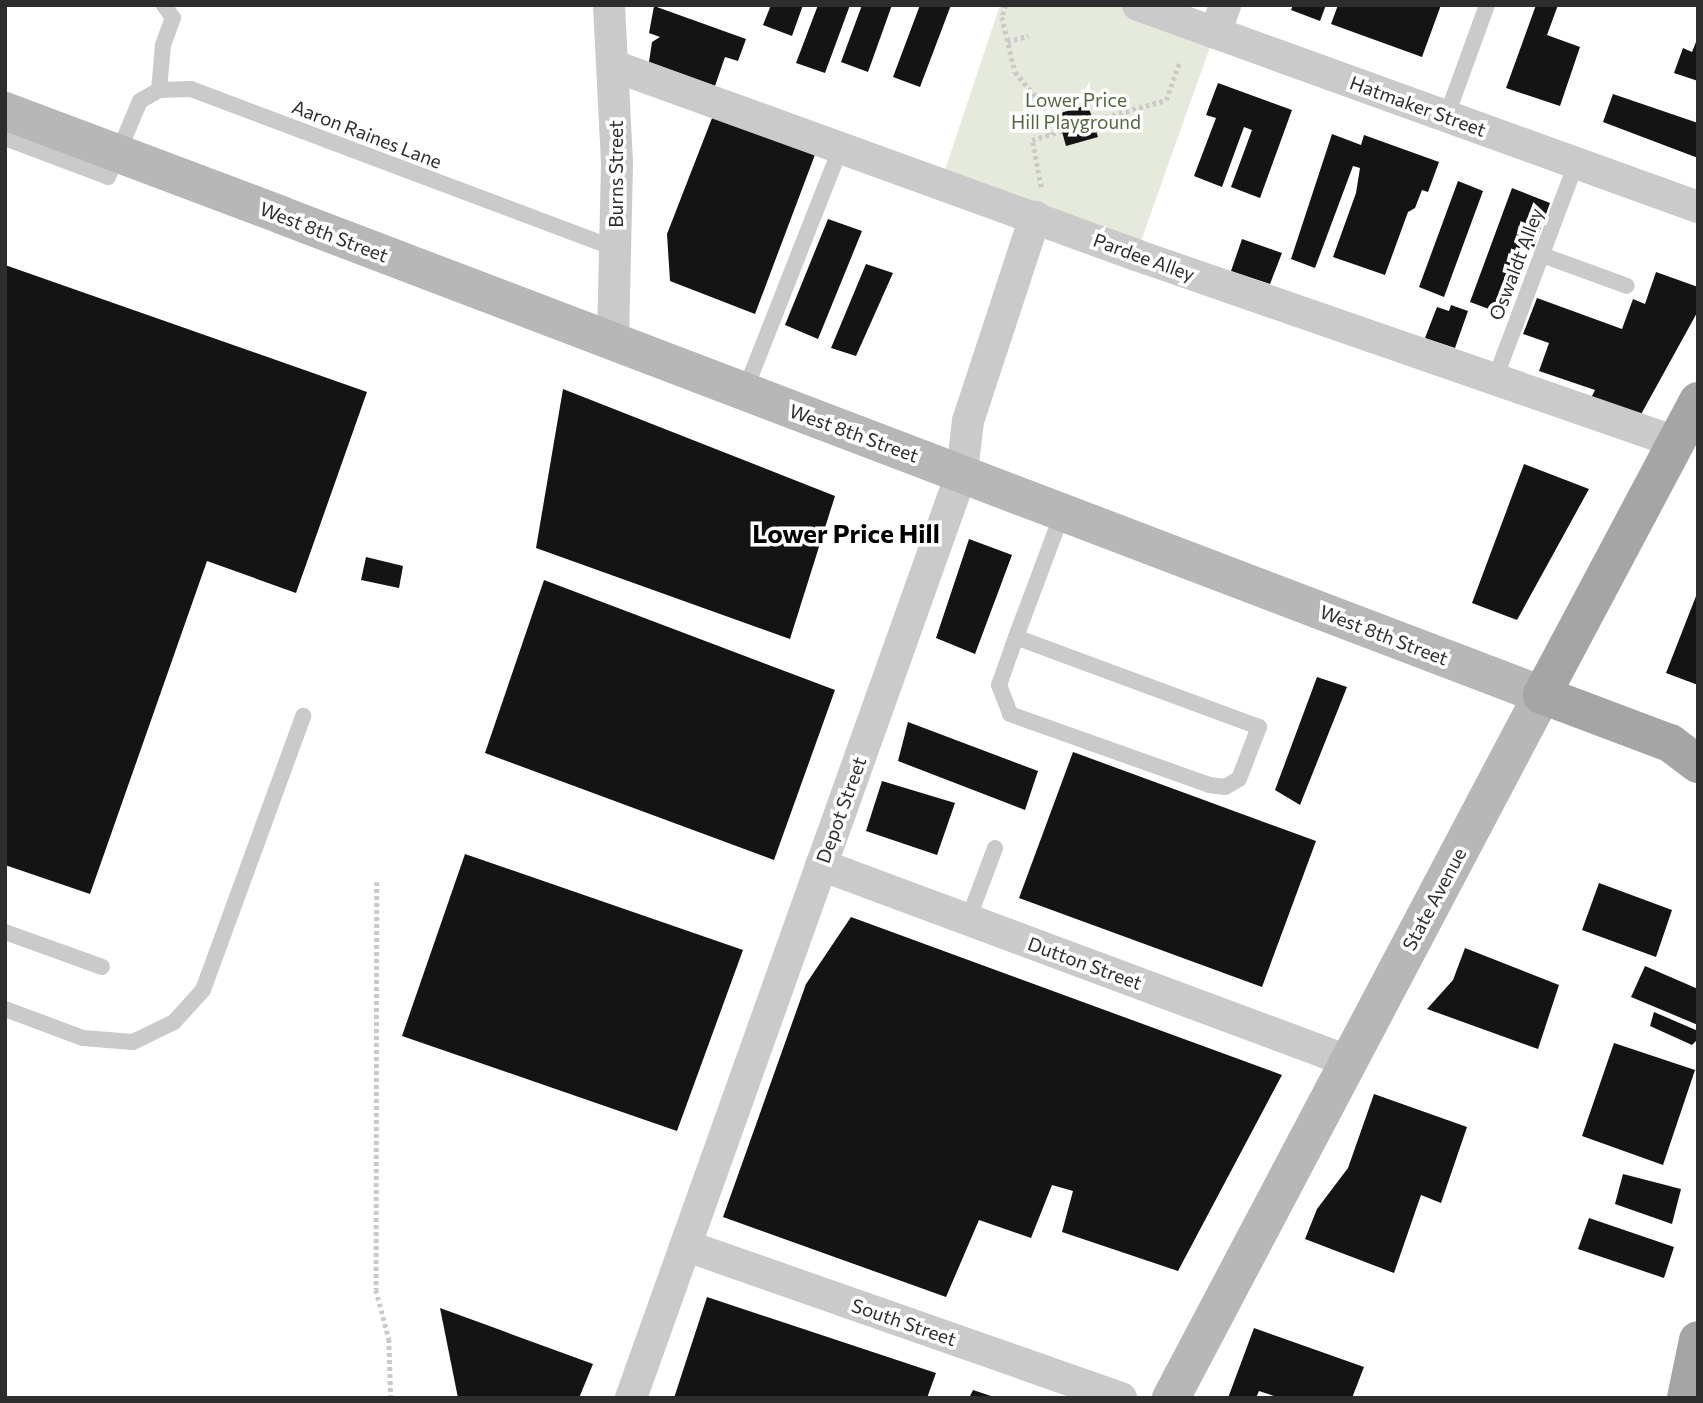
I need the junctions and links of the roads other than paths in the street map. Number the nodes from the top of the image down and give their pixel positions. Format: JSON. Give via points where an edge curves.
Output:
{"nodes":[{"id":1,"x":164,"y":5,"type":"edge"},
{"id":2,"x":609,"y":5,"type":"edge"},
{"id":3,"x":1138,"y":5,"type":"edge"},
{"id":4,"x":1487,"y":5,"type":"edge"},
{"id":5,"x":1220,"y":19,"type":"edge"},
{"id":6,"x":614,"y":66,"type":"junction"},
{"id":7,"x":159,"y":90,"type":"junction"},
{"id":8,"x":5,"y":92,"type":"edge"},
{"id":9,"x":5,"y":111,"type":"edge"},
{"id":10,"x":1447,"y":116,"type":"junction"},
{"id":11,"x":122,"y":136,"type":"junction"},
{"id":12,"x":5,"y":138,"type":"edge"},
{"id":13,"x":841,"y":147,"type":"junction"},
{"id":14,"x":1576,"y":163,"type":"junction"},
{"id":15,"x":1038,"y":206,"type":"junction"},
{"id":16,"x":1698,"y":207,"type":"edge"},
{"id":17,"x":616,"y":248,"type":"junction"},
{"id":18,"x":1542,"y":255,"type":"junction"},
{"id":19,"x":1627,"y":286,"type":"dead end"},
{"id":20,"x":613,"y":343,"type":"junction"},
{"id":21,"x":1495,"y":379,"type":"junction"},
{"id":22,"x":744,"y":393,"type":"junction"},
{"id":23,"x":1698,"y":401,"type":"edge"},
{"id":24,"x":1676,"y":442,"type":"junction"},
{"id":25,"x":962,"y":472,"type":"junction"},
{"id":26,"x":1063,"y":511,"type":"junction"},
{"id":27,"x":1016,"y":637,"type":"junction"},
{"id":28,"x":1542,"y":695,"type":"junction"},
{"id":29,"x":303,"y":716,"type":"dead end"},
{"id":30,"x":1698,"y":764,"type":"edge"},
{"id":31,"x":995,"y":848,"type":"dead end"},
{"id":32,"x":821,"y":865,"type":"junction"},
{"id":33,"x":968,"y":919,"type":"junction"},
{"id":34,"x":5,"y":932,"type":"edge"},
{"id":35,"x":102,"y":967,"type":"dead end"},
{"id":36,"x":5,"y":1009,"type":"edge"},
{"id":37,"x":1348,"y":1061,"type":"junction"},
{"id":38,"x":687,"y":1246,"type":"junction"},
{"id":39,"x":1698,"y":1340,"type":"edge"},
{"id":40,"x":631,"y":1398,"type":"edge"},
{"id":41,"x":1121,"y":1398,"type":"edge"},
{"id":42,"x":1171,"y":1398,"type":"edge"},
{"id":43,"x":1686,"y":1398,"type":"edge"}],
"edges":[{"from":1,"to":7,"type":"lane","via":[[173,18],[163,45]]},
{"from":2,"to":6,"type":"street","name":"Burns Street"},
{"from":3,"to":5,"type":"street","name":"Hatmaker Street"},
{"from":4,"to":10,"type":"lane"},
{"from":5,"to":10,"type":"street","name":"Hatmaker Street"},
{"from":6,"to":13,"type":"street","name":"Pardee Alley"},
{"from":6,"to":17,"type":"street","name":"Burns Street"},
{"from":7,"to":11,"type":"lane","via":[[140,101]]},
{"from":7,"to":17,"type":"lane","name":"Aaron Raines Lane","via":[[191,89]]},
{"from":8,"to":11,"type":"lane"},
{"from":9,"to":20,"type":"main road","name":"West 8th Street","bridge":true},
{"from":10,"to":14,"type":"street","name":"Hatmaker Street"},
{"from":11,"to":12,"type":"lane","via":[[108,177]]},
{"from":13,"to":15,"type":"street","name":"Pardee Alley"},
{"from":13,"to":22,"type":"lane"},
{"from":14,"to":16,"type":"street","name":"Hatmaker Street"},
{"from":14,"to":18,"type":"lane","name":"Oswaldt Alley"},
{"from":15,"to":21,"type":"street","name":"Pardee Alley"},
{"from":15,"to":25,"type":"street","name":"Depot Street","via":[[968,421]]},
{"from":17,"to":20,"type":"street","name":"Burns Street"},
{"from":18,"to":19,"type":"lane"},
{"from":18,"to":21,"type":"lane","name":"Oswaldt Alley"},
{"from":20,"to":22,"type":"main road","name":"West 8th Street"},
{"from":21,"to":24,"type":"street","name":"Pardee Alley"},
{"from":22,"to":25,"type":"main road","name":"West 8th Street"},
{"from":23,"to":24,"type":"main road","name":"State Avenue"},
{"from":24,"to":28,"type":"main road","name":"State Avenue"},
{"from":25,"to":26,"type":"main road","name":"West 8th Street"},
{"from":25,"to":32,"type":"street","name":"Depot Street"},
{"from":26,"to":27,"type":"lane"},
{"from":26,"to":28,"type":"main road","name":"West 8th Street"},
{"from":27,"to":27,"type":"lane","via":[[1259,727],[1239,779],[1225,787],[1010,714],[999,685]]},
{"from":28,"to":30,"type":"main road","name":"West 8th Street","via":[[1670,743]]},
{"from":28,"to":37,"type":"main road","name":"State Avenue"},
{"from":29,"to":36,"type":"lane","via":[[203,990],[174,1022],[133,1042],[83,1038]]},
{"from":31,"to":33,"type":"lane"},
{"from":32,"to":33,"type":"street","name":"Dutton Street"},
{"from":32,"to":38,"type":"street","name":"Depot Street"},
{"from":33,"to":37,"type":"street","name":"Dutton Street"},
{"from":34,"to":35,"type":"lane"},
{"from":37,"to":42,"type":"main road","name":"State Avenue"},
{"from":38,"to":40,"type":"street","name":"Depot Street"},
{"from":38,"to":41,"type":"street","name":"South Street"},
{"from":39,"to":43,"type":"main road"}]}
